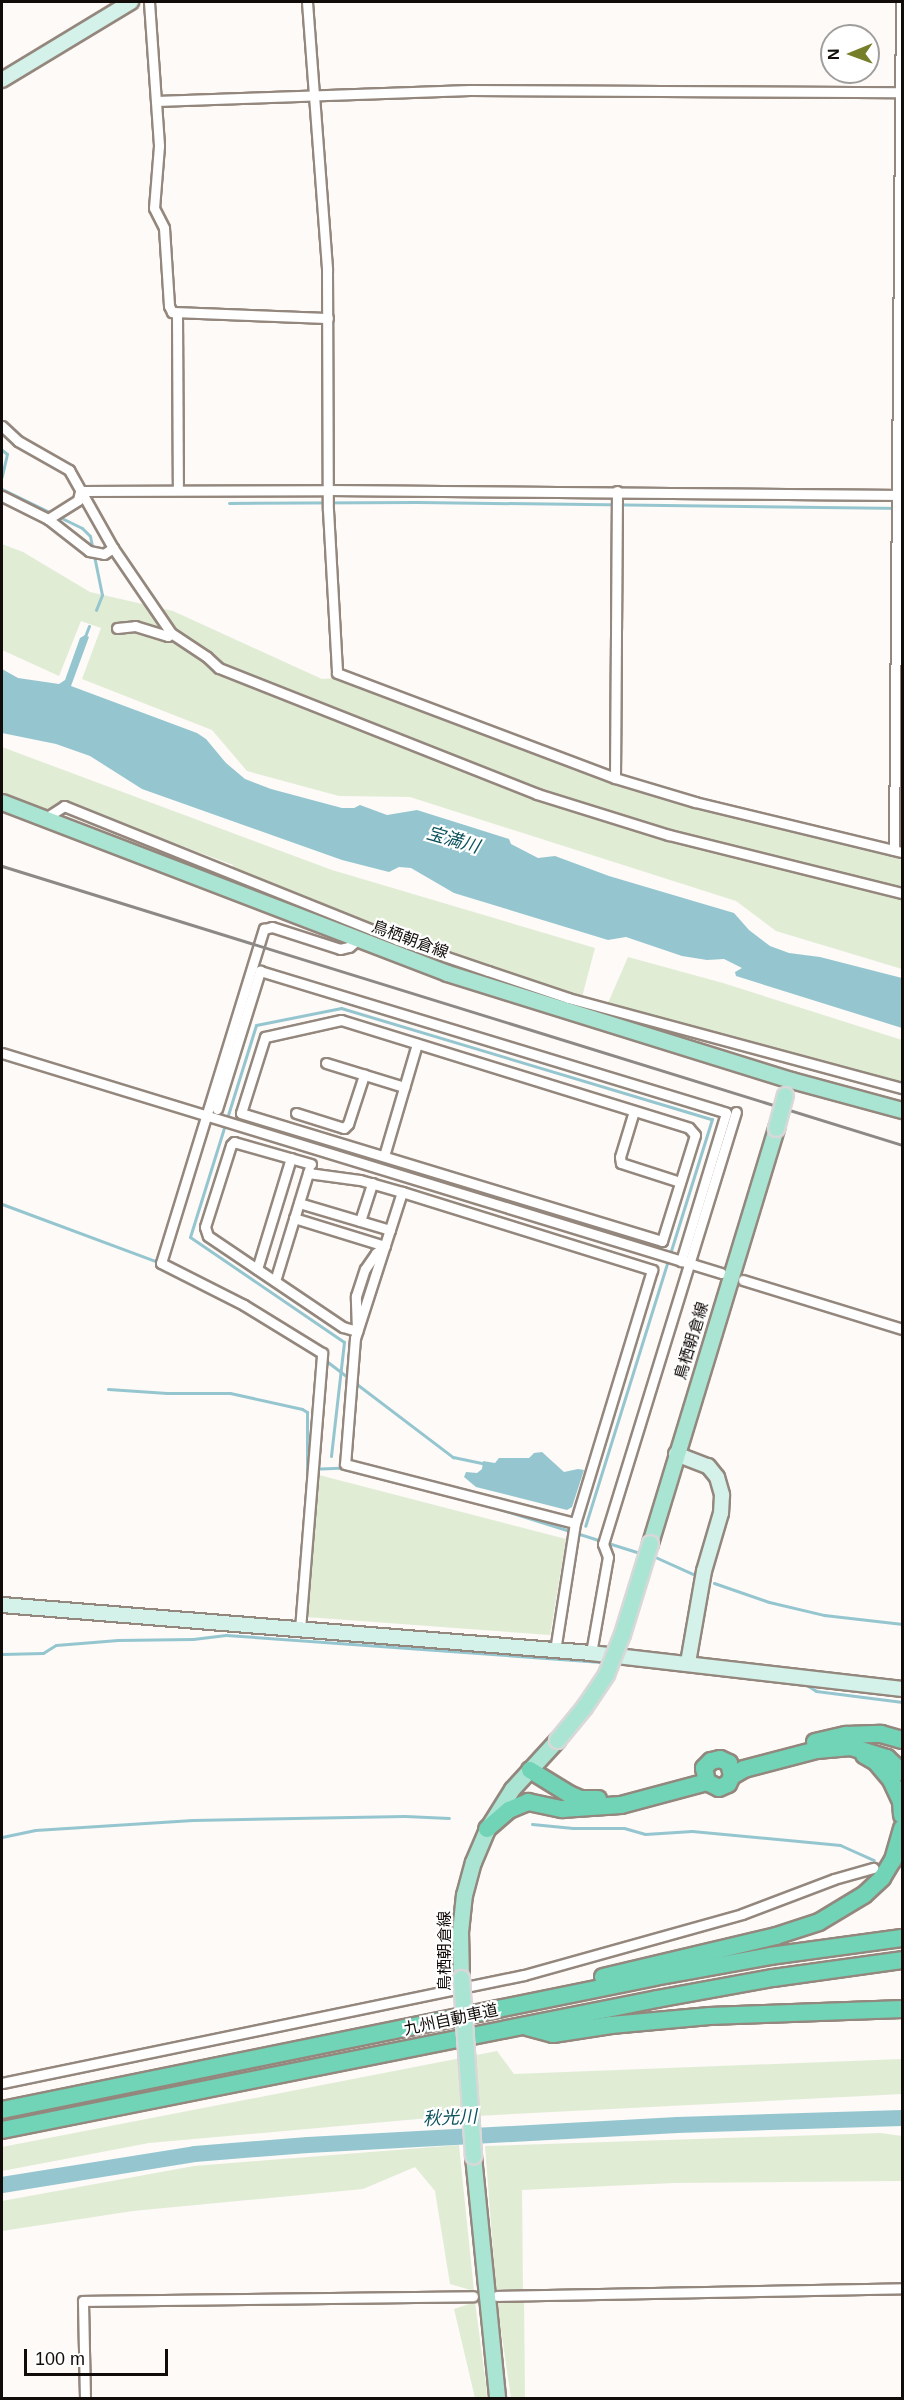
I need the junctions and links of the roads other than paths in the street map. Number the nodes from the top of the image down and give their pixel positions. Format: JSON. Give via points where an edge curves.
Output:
{"nodes":[{"id":1,"x":131,"y":2,"type":"edge"},
{"id":2,"x":149,"y":2,"type":"edge"},
{"id":3,"x":307,"y":2,"type":"edge"},
{"id":4,"x":901,"y":2,"type":"edge"},
{"id":5,"x":2,"y":80,"type":"edge"},
{"id":6,"x":902,"y":92,"type":"edge"},
{"id":7,"x":315,"y":95,"type":"junction"},
{"id":8,"x":156,"y":101,"type":"junction"},
{"id":9,"x":177,"y":314,"type":"junction"},
{"id":10,"x":328,"y":318,"type":"junction"},
{"id":11,"x":2,"y":426,"type":"edge"},
{"id":12,"x":178,"y":489,"type":"junction"},
{"id":13,"x":80,"y":491,"type":"junction"},
{"id":14,"x":328,"y":494,"type":"junction"},
{"id":15,"x":2,"y":496,"type":"edge"},
{"id":16,"x":617,"y":496,"type":"junction"},
{"id":17,"x":900,"y":497,"type":"edge"},
{"id":18,"x":48,"y":519,"type":"junction"},
{"id":19,"x":113,"y":548,"type":"junction"},
{"id":20,"x":117,"y":628,"type":"dead end"},
{"id":21,"x":171,"y":633,"type":"junction"},
{"id":22,"x":615,"y":778,"type":"junction"},
{"id":23,"x":2,"y":802,"type":"edge"},
{"id":24,"x":45,"y":819,"type":"junction"},
{"id":25,"x":898,"y":851,"type":"edge"},
{"id":26,"x":903,"y":893,"type":"edge"},
{"id":27,"x":357,"y":940,"type":"junction"},
{"id":28,"x":240,"y":1019,"type":"junction"},
{"id":29,"x":417,"y":1044,"type":"junction"},
{"id":30,"x":2,"y":1053,"type":"edge"},
{"id":31,"x":326,"y":1063,"type":"dead end"},
{"id":32,"x":364,"y":1075,"type":"junction"},
{"id":33,"x":791,"y":1080,"type":"junction"},
{"id":34,"x":404,"y":1087,"type":"junction"},
{"id":35,"x":903,"y":1088,"type":"edge"},
{"id":36,"x":217,"y":1108,"type":"dead end"},
{"id":37,"x":903,"y":1110,"type":"edge"},
{"id":38,"x":634,"y":1111,"type":"junction"},
{"id":39,"x":736,"y":1112,"type":"dead end"},
{"id":40,"x":296,"y":1113,"type":"dead end"},
{"id":41,"x":207,"y":1116,"type":"junction"},
{"id":42,"x":320,"y":1136,"type":"junction"},
{"id":43,"x":316,"y":1150,"type":"junction"},
{"id":44,"x":384,"y":1156,"type":"junction"},
{"id":45,"x":291,"y":1158,"type":"junction"},
{"id":46,"x":310,"y":1168,"type":"junction"},
{"id":47,"x":680,"y":1182,"type":"junction"},
{"id":48,"x":372,"y":1183,"type":"junction"},
{"id":49,"x":402,"y":1192,"type":"junction"},
{"id":50,"x":299,"y":1203,"type":"junction"},
{"id":51,"x":294,"y":1218,"type":"junction"},
{"id":52,"x":360,"y":1221,"type":"junction"},
{"id":53,"x":390,"y":1230,"type":"junction"},
{"id":54,"x":385,"y":1246,"type":"junction"},
{"id":55,"x":685,"y":1262,"type":"junction"},
{"id":56,"x":257,"y":1269,"type":"junction"},
{"id":57,"x":721,"y":1274,"type":"dead end"},
{"id":58,"x":743,"y":1280,"type":"dead end"},
{"id":59,"x":275,"y":1281,"type":"junction"},
{"id":60,"x":903,"y":1329,"type":"edge"},
{"id":61,"x":357,"y":1331,"type":"junction"},
{"id":62,"x":676,"y":1454,"type":"junction"},
{"id":63,"x":575,"y":1523,"type":"junction"},
{"id":64,"x":2,"y":1605,"type":"edge"},
{"id":65,"x":300,"y":1629,"type":"junction"},
{"id":66,"x":555,"y":1650,"type":"junction"},
{"id":67,"x":591,"y":1653,"type":"junction"},
{"id":68,"x":688,"y":1663,"type":"junction"},
{"id":69,"x":903,"y":1689,"type":"edge"},
{"id":70,"x":903,"y":1740,"type":"edge"},
{"id":71,"x":818,"y":1741,"type":"junction"},
{"id":72,"x":851,"y":1747,"type":"junction"},
{"id":73,"x":903,"y":1758,"type":"edge"},
{"id":74,"x":530,"y":1770,"type":"junction"},
{"id":75,"x":731,"y":1770,"type":"junction"},
{"id":76,"x":903,"y":1772,"type":"edge"},
{"id":77,"x":705,"y":1778,"type":"junction"},
{"id":78,"x":581,"y":1809,"type":"junction"},
{"id":79,"x":903,"y":1815,"type":"edge"},
{"id":80,"x":903,"y":1828,"type":"edge"},
{"id":81,"x":487,"y":1829,"type":"junction"},
{"id":82,"x":873,"y":1868,"type":"dead end"},
{"id":83,"x":903,"y":1938,"type":"edge"},
{"id":84,"x":903,"y":1960,"type":"edge"},
{"id":85,"x":903,"y":2009,"type":"edge"},
{"id":86,"x":522,"y":2026,"type":"junction"},
{"id":87,"x":382,"y":2034,"type":"junction"},
{"id":88,"x":2,"y":2083,"type":"edge"},
{"id":89,"x":2,"y":2110,"type":"edge"},
{"id":90,"x":2,"y":2130,"type":"edge"},
{"id":91,"x":903,"y":2288,"type":"edge"},
{"id":92,"x":473,"y":2296,"type":"dead end"},
{"id":93,"x":496,"y":2296,"type":"dead end"},
{"id":94,"x":86,"y":2398,"type":"edge"},
{"id":95,"x":497,"y":2398,"type":"edge"}],
"edges":[{"from":1,"to":5,"type":"street"},
{"from":2,"to":8,"type":"street"},
{"from":3,"to":7,"type":"street"},
{"from":4,"to":6,"type":"street"},
{"from":6,"to":7,"type":"street","via":[[470,90]]},
{"from":6,"to":17,"type":"street"},
{"from":7,"to":8,"type":"street"},
{"from":7,"to":10,"type":"street"},
{"from":8,"to":9,"type":"street","via":[[159,146],[154,208],[164,228],[169,306]]},
{"from":9,"to":10,"type":"street"},
{"from":9,"to":12,"type":"street"},
{"from":10,"to":14,"type":"street"},
{"from":11,"to":13,"type":"street","via":[[18,441],[69,470]]},
{"from":12,"to":13,"type":"street"},
{"from":12,"to":14,"type":"street"},
{"from":13,"to":18,"type":"street","via":[[78,500]]},
{"from":13,"to":19,"type":"street"},
{"from":14,"to":16,"type":"street"},
{"from":14,"to":22,"type":"street","via":[[337,674]]},
{"from":15,"to":18,"type":"street"},
{"from":16,"to":17,"type":"street"},
{"from":16,"to":22,"type":"street"},
{"from":17,"to":25,"type":"street"},
{"from":18,"to":19,"type":"street","via":[[89,551],[104,554]]},
{"from":19,"to":21,"type":"street"},
{"from":20,"to":21,"type":"street","via":[[135,626],[168,636]]},
{"from":21,"to":26,"type":"street","via":[[219,668],[537,794],[678,838]]},
{"from":22,"to":25,"type":"street","via":[[695,802]]},
{"from":23,"to":24,"type":"main road","name":"鳥栖朝倉線"},
{"from":24,"to":27,"type":"main road","name":"鳥栖朝倉線"},
{"from":24,"to":35,"type":"street","via":[[64,806],[397,940],[511,979]]},
{"from":27,"to":28,"type":"street","via":[[340,949],[272,927],[264,929]]},
{"from":27,"to":33,"type":"main road","name":"鳥栖朝倉線","via":[[516,996]]},
{"from":28,"to":36,"type":"street"},
{"from":28,"to":41,"type":"street"},
{"from":28,"to":55,"type":"street","via":[[260,971],[726,1113]]},
{"from":29,"to":34,"type":"street"},
{"from":29,"to":38,"type":"street"},
{"from":29,"to":42,"type":"street","via":[[341,1020],[265,1037],[241,1113]]},
{"from":30,"to":41,"type":"street"},
{"from":31,"to":32,"type":"street"},
{"from":32,"to":34,"type":"street"},
{"from":32,"to":40,"type":"street","via":[[345,1128]]},
{"from":33,"to":37,"type":"main road"},
{"from":33,"to":62,"type":"main road","name":"鳥栖朝倉線","bridge":true},
{"from":34,"to":44,"type":"street"},
{"from":38,"to":47,"type":"street","via":[[694,1131]]},
{"from":38,"to":47,"type":"street","via":[[621,1163]]},
{"from":39,"to":55,"type":"street"},
{"from":41,"to":43,"type":"street"},
{"from":41,"to":65,"type":"street","via":[[161,1263],[244,1305],[322,1353]]},
{"from":42,"to":43,"type":"street"},
{"from":42,"to":44,"type":"street"},
{"from":43,"to":46,"type":"street"},
{"from":43,"to":55,"type":"street"},
{"from":44,"to":47,"type":"street","via":[[662,1241]]},
{"from":45,"to":46,"type":"street"},
{"from":45,"to":56,"type":"street"},
{"from":45,"to":56,"type":"street","via":[[234,1142],[208,1217],[208,1236]]},
{"from":46,"to":48,"type":"street"},
{"from":46,"to":50,"type":"street"},
{"from":48,"to":49,"type":"street"},
{"from":48,"to":52,"type":"street"},
{"from":49,"to":53,"type":"street"},
{"from":49,"to":63,"type":"street","via":[[652,1270]]},
{"from":50,"to":51,"type":"street"},
{"from":50,"to":52,"type":"street"},
{"from":51,"to":54,"type":"street"},
{"from":51,"to":59,"type":"street"},
{"from":52,"to":53,"type":"street"},
{"from":53,"to":54,"type":"street"},
{"from":54,"to":61,"type":"street"},
{"from":55,"to":57,"type":"street"},
{"from":55,"to":67,"type":"street","via":[[603,1544],[608,1557]]},
{"from":56,"to":59,"type":"street"},
{"from":58,"to":60,"type":"street"},
{"from":59,"to":61,"type":"street","via":[[343,1328]]},
{"from":61,"to":63,"type":"street","via":[[345,1464]]},
{"from":62,"to":68,"type":"street","via":[[708,1466],[717,1477],[722,1495]]},
{"from":62,"to":74,"type":"main road","name":"鳥栖朝倉線","bridge":true,"via":[[622,1634],[606,1674],[584,1707]]},
{"from":63,"to":66,"type":"street"},
{"from":64,"to":65,"type":"street"},
{"from":65,"to":66,"type":"street"},
{"from":66,"to":67,"type":"street"},
{"from":67,"to":68,"type":"street"},
{"from":68,"to":69,"type":"street"},
{"from":70,"to":71,"type":"highway","via":[[881,1734],[846,1734]]},
{"from":71,"to":73,"type":"highway","via":[[849,1740],[882,1746]]},
{"from":71,"to":75,"type":"highway"},
{"from":72,"to":75,"type":"highway","via":[[817,1750]]},
{"from":72,"to":76,"type":"highway","via":[[887,1758]]},
{"from":72,"to":79,"type":"highway","via":[[884,1771],[901,1801]]},
{"from":74,"to":77,"type":"highway","via":[[581,1799],[620,1797]]},
{"from":74,"to":78,"type":"highway","via":[[565,1805]]},
{"from":74,"to":81,"type":"main road","name":"鳥栖朝倉線","via":[[512,1789]]},
{"from":75,"to":77,"type":"highway","via":[[724,1787],[715,1787]]},
{"from":75,"to":77,"type":"highway","via":[[715,1759],[707,1764]]},
{"from":77,"to":78,"type":"highway","via":[[621,1805]]},
{"from":78,"to":81,"type":"highway","via":[[528,1802],[509,1810]]},
{"from":80,"to":87,"type":"highway","via":[[893,1860],[882,1878],[857,1900],[819,1922]]},
{"from":81,"to":95,"type":"main road","name":"鳥栖朝倉線","bridge":true,"via":[[472,1862],[460,1932],[473,2156]]},
{"from":82,"to":88,"type":"street","via":[[742,1914],[524,1975]]},
{"from":83,"to":87,"type":"highway","name":"九州自動車道","via":[[655,1977]]},
{"from":84,"to":86,"type":"highway","name":"九州自動車道","via":[[773,1978]]},
{"from":85,"to":86,"type":"highway","via":[[710,2016],[553,2034]]},
{"from":86,"to":90,"type":"highway","name":"九州自動車道"},
{"from":87,"to":89,"type":"highway","name":"九州自動車道"},
{"from":91,"to":93,"type":"street"},
{"from":92,"to":94,"type":"street","via":[[83,2301]]}]}
